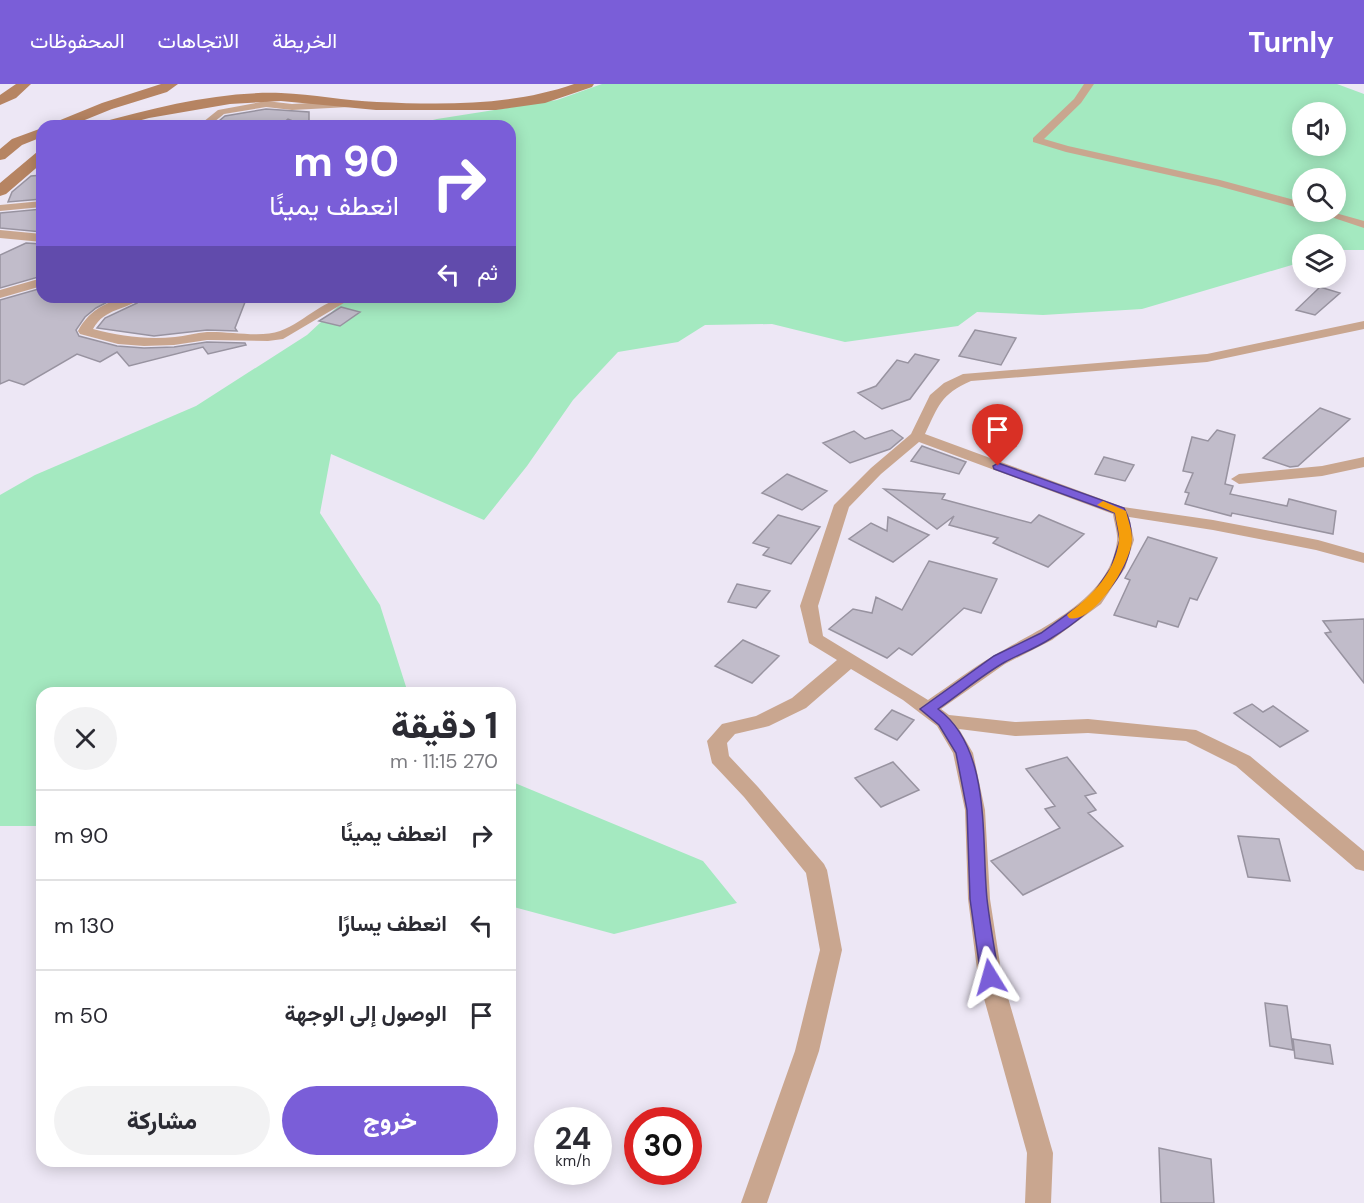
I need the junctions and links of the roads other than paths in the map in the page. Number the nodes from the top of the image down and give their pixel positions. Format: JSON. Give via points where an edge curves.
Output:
{"nodes":[{"id":1,"x":24,"y":84,"type":"edge"},
{"id":2,"x":171,"y":84,"type":"edge"},
{"id":3,"x":573,"y":84,"type":"edge"},
{"id":4,"x":587,"y":84,"type":"edge"},
{"id":5,"x":1089,"y":84,"type":"edge"},
{"id":6,"x":559,"y":93,"type":"junction"},
{"id":7,"x":0,"y":100,"type":"edge"},
{"id":8,"x":349,"y":104,"type":"junction"},
{"id":9,"x":73,"y":120,"type":"edge"},
{"id":10,"x":126,"y":120,"type":"edge"},
{"id":11,"x":211,"y":120,"type":"edge"},
{"id":12,"x":36,"y":134,"type":"edge"},
{"id":13,"x":0,"y":156,"type":"edge"},
{"id":14,"x":36,"y":160,"type":"edge"},
{"id":15,"x":0,"y":190,"type":"edge"},
{"id":16,"x":1292,"y":203,"type":"edge"},
{"id":17,"x":36,"y":205,"type":"edge"},
{"id":18,"x":0,"y":208,"type":"edge"},
{"id":19,"x":1346,"y":219,"type":"edge"},
{"id":20,"x":1364,"y":225,"type":"edge"},
{"id":21,"x":0,"y":234,"type":"edge"},
{"id":22,"x":36,"y":237,"type":"edge"},
{"id":23,"x":36,"y":284,"type":"edge"},
{"id":24,"x":0,"y":294,"type":"edge"},
{"id":25,"x":119,"y":303,"type":"edge"},
{"id":26,"x":338,"y":303,"type":"edge"},
{"id":27,"x":1364,"y":326,"type":"edge"},
{"id":28,"x":917,"y":436,"type":"junction"},
{"id":29,"x":1364,"y":462,"type":"edge"},
{"id":30,"x":1239,"y":479,"type":"dead end"},
{"id":31,"x":1120,"y":511,"type":"junction"},
{"id":32,"x":1364,"y":558,"type":"edge"},
{"id":33,"x":848,"y":661,"type":"junction"},
{"id":34,"x":928,"y":709,"type":"junction"},
{"id":35,"x":944,"y":721,"type":"junction"},
{"id":36,"x":1364,"y":864,"type":"edge"},
{"id":37,"x":754,"y":1203,"type":"edge"},
{"id":38,"x":1038,"y":1203,"type":"edge"}],
"edges":[{"from":1,"to":7,"type":"main road"},
{"from":2,"to":9,"type":"main road"},
{"from":3,"to":6,"type":"main road"},
{"from":4,"to":6,"type":"main road"},
{"from":5,"to":16,"type":"street","via":[[1078,101],[1037,140]]},
{"from":6,"to":8,"type":"main road","via":[[524,104],[496,106]]},
{"from":8,"to":10,"type":"main road","via":[[281,97],[230,100]]},
{"from":8,"to":11,"type":"street","via":[[266,104],[221,112]]},
{"from":12,"to":13,"type":"main road","via":[[17,142]]},
{"from":14,"to":15,"type":"main road"},
{"from":17,"to":18,"type":"street"},
{"from":19,"to":20,"type":"street"},
{"from":21,"to":22,"type":"street"},
{"from":23,"to":24,"type":"street"},
{"from":25,"to":26,"type":"street","via":[[89,320],[85,331],[144,342],[207,336],[268,337],[283,335]]},
{"from":27,"to":28,"type":"street","via":[[1207,358],[968,377],[935,398]]},
{"from":28,"to":31,"type":"street"},
{"from":28,"to":33,"type":"street","via":[[842,505],[809,606],[815,639]]},
{"from":29,"to":30,"type":"street","via":[[1322,471]]},
{"from":31,"to":32,"type":"street","via":[[1283,538]]},
{"from":31,"to":34,"type":"street","via":[[1126,540],[1118,568],[1095,600],[1046,636],[999,660]]},
{"from":33,"to":34,"type":"street"},
{"from":33,"to":37,"type":"street","via":[[799,703],[762,721],[729,729],[717,741],[719,758],[816,870],[831,950],[807,1051]]},
{"from":34,"to":35,"type":"street"},
{"from":35,"to":36,"type":"street","via":[[1015,729],[1088,726],[1189,735],[1243,761]]},
{"from":35,"to":38,"type":"street","via":[[963,753],[975,810],[979,899],[990,977],[1040,1153]]}]}
